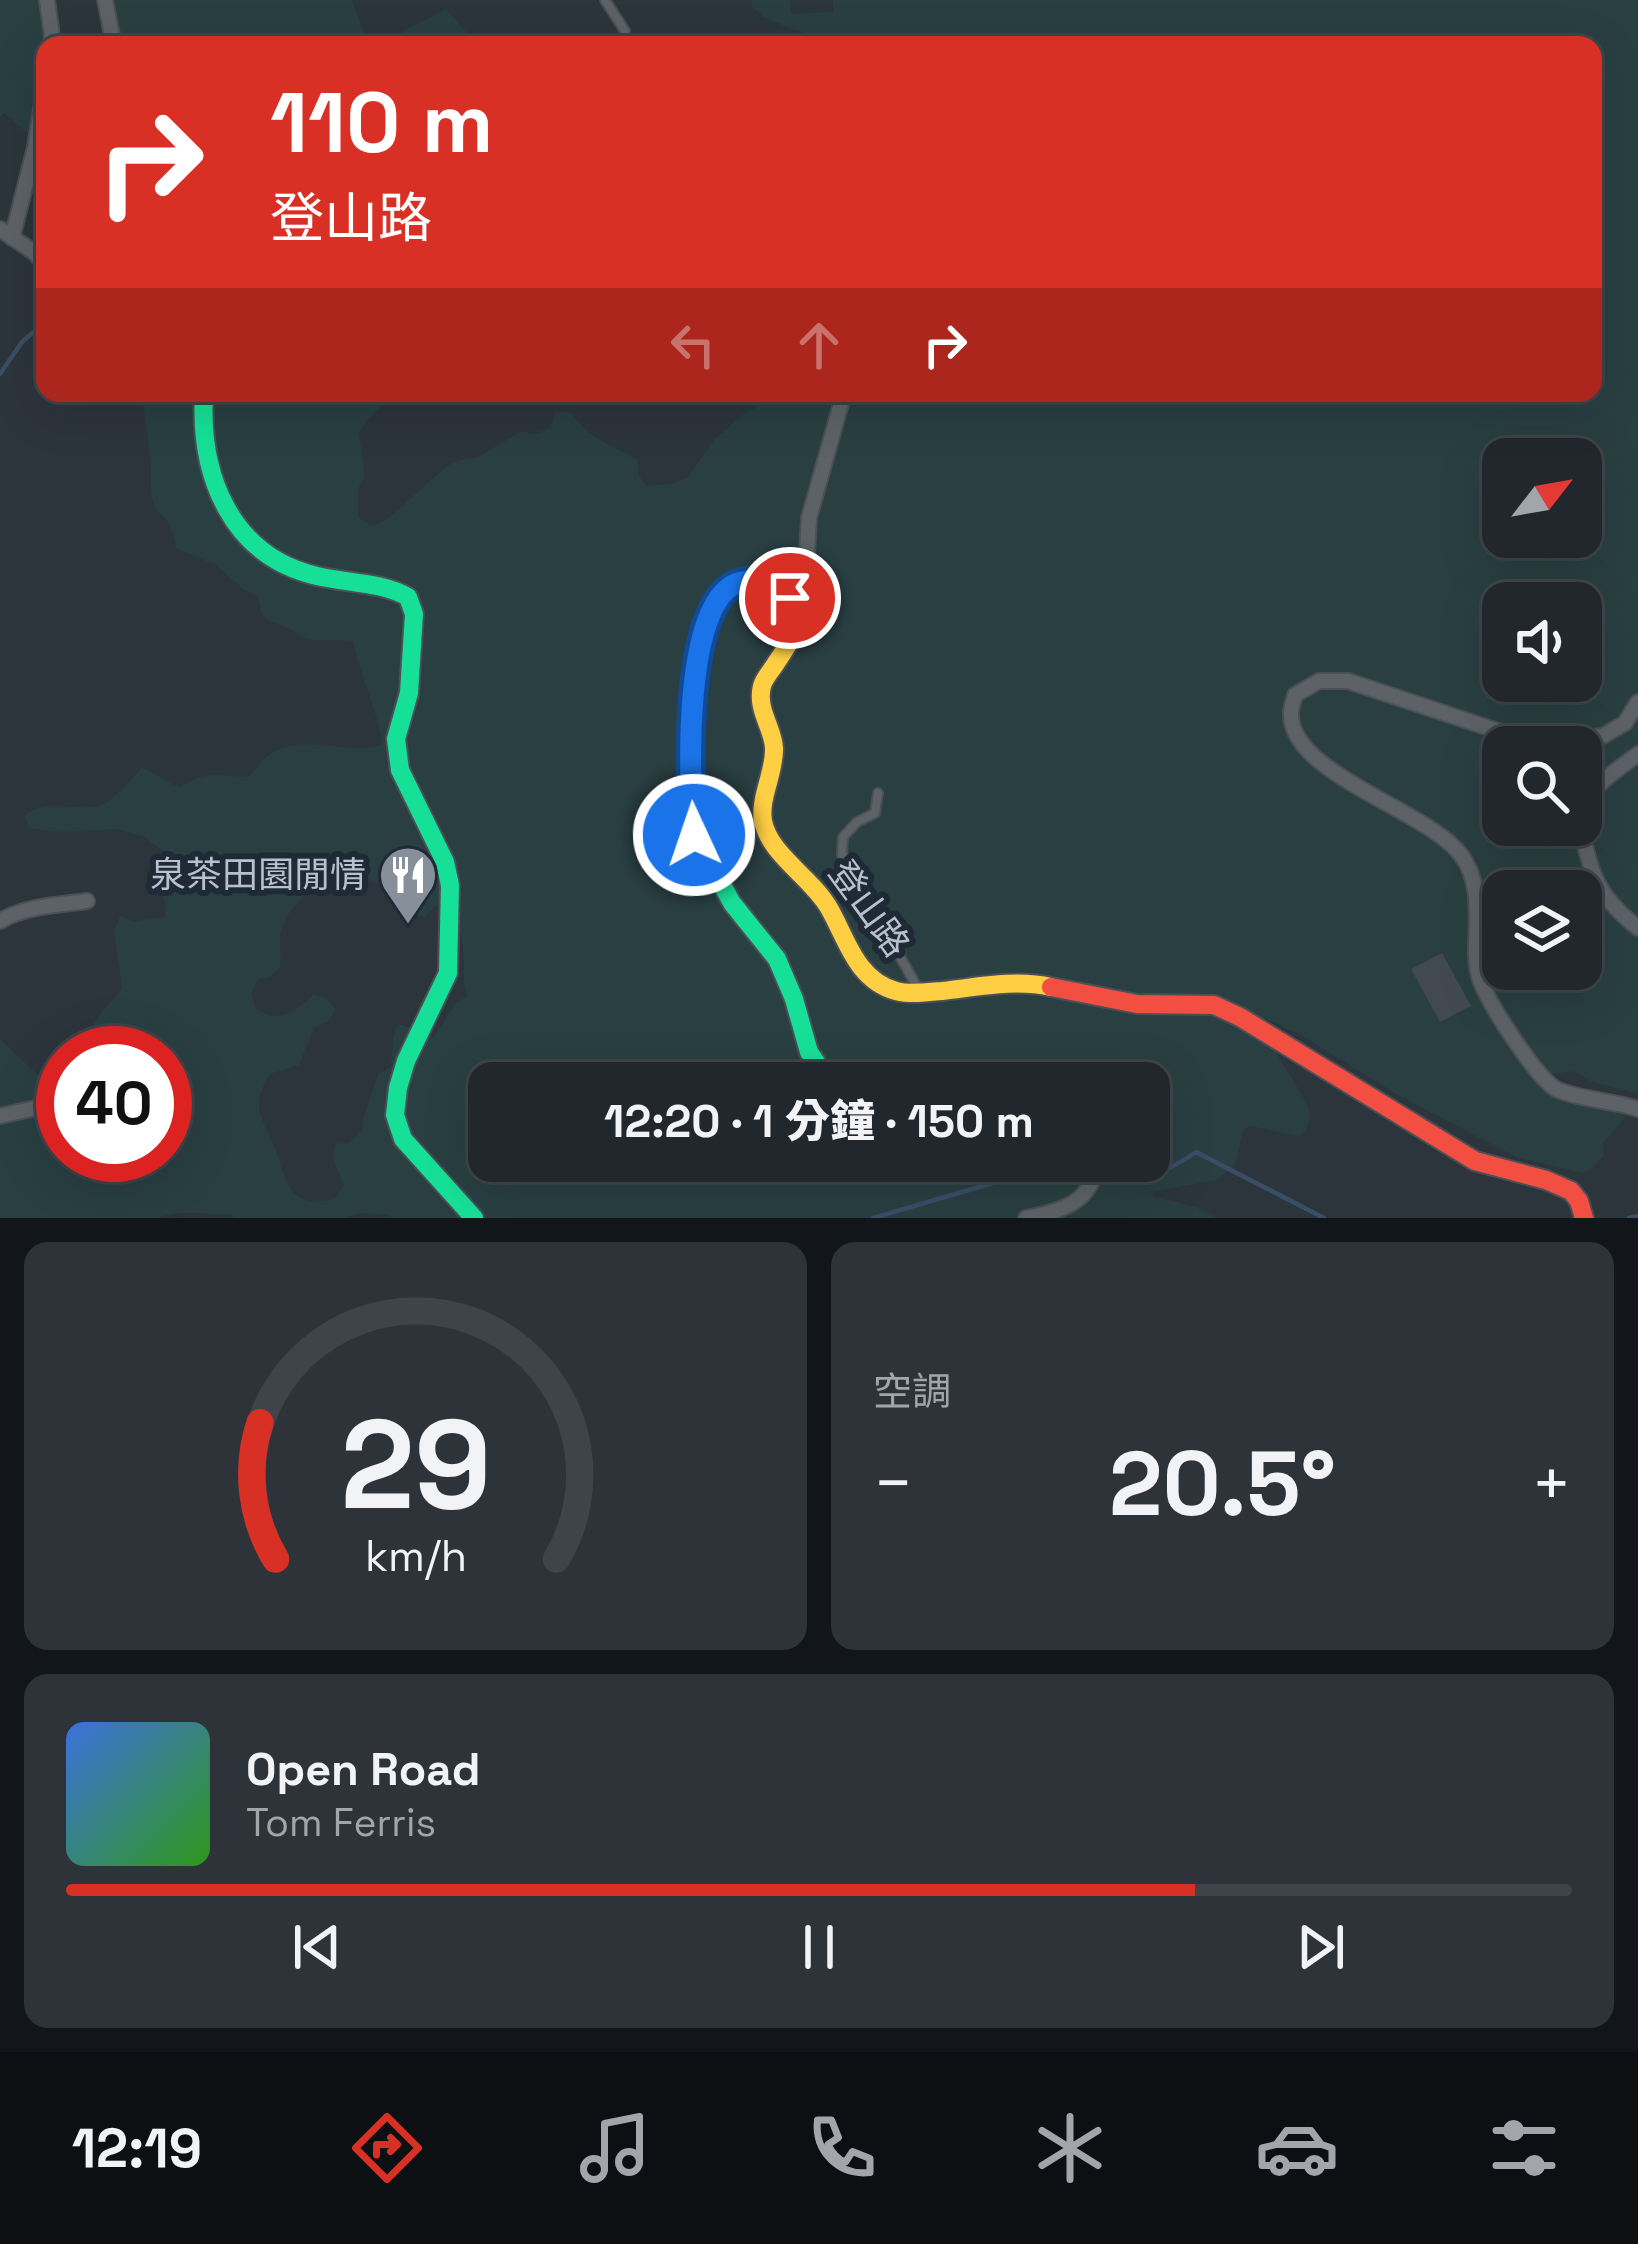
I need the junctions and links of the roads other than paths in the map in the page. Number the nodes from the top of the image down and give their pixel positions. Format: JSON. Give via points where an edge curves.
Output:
{"nodes":[{"id":1,"x":47,"y":0,"type":"edge"},
{"id":2,"x":105,"y":0,"type":"edge"},
{"id":3,"x":605,"y":0,"type":"edge"},
{"id":4,"x":625,"y":31,"type":"dead end"},
{"id":5,"x":52,"y":36,"type":"edge"},
{"id":6,"x":112,"y":36,"type":"edge"},
{"id":7,"x":36,"y":141,"type":"edge"},
{"id":8,"x":6,"y":234,"type":"edge"},
{"id":9,"x":36,"y":255,"type":"edge"},
{"id":10,"x":203,"y":402,"type":"edge"},
{"id":11,"x":841,"y":402,"type":"edge"},
{"id":12,"x":777,"y":582,"type":"junction"},
{"id":13,"x":1638,"y":702,"type":"edge"},
{"id":14,"x":1638,"y":754,"type":"edge"},
{"id":15,"x":1602,"y":782,"type":"edge"},
{"id":16,"x":878,"y":793,"type":"dead end"},
{"id":17,"x":1586,"y":846,"type":"edge"},
{"id":18,"x":87,"y":901,"type":"dead end"},
{"id":19,"x":0,"y":921,"type":"edge"},
{"id":20,"x":1638,"y":928,"type":"edge"},
{"id":21,"x":921,"y":993,"type":"junction"},
{"id":22,"x":816,"y":1062,"type":"edge"},
{"id":23,"x":1638,"y":1108,"type":"edge"},
{"id":24,"x":36,"y":1109,"type":"edge"},
{"id":25,"x":0,"y":1116,"type":"edge"},
{"id":26,"x":1089,"y":1182,"type":"edge"},
{"id":27,"x":466,"y":1215,"type":"edge"},
{"id":28,"x":1026,"y":1218,"type":"edge"},
{"id":29,"x":1584,"y":1218,"type":"edge"}],
"edges":[{"from":1,"to":5,"type":"street"},
{"from":2,"to":6,"type":"street"},
{"from":3,"to":4,"type":"lane"},
{"from":7,"to":8,"type":"street"},
{"from":8,"to":9,"type":"street"},
{"from":10,"to":27,"type":"street","via":[[205,449],[244,535],[272,561],[302,573],[396,590],[414,614],[409,693],[396,739],[400,770],[445,862],[448,973],[406,1061],[395,1115],[404,1139]]},
{"from":11,"to":12,"type":"street","via":[[809,518],[806,570]]},
{"from":12,"to":21,"type":"street","name":"登山路","via":[[797,626],[762,684],[761,712],[774,747],[761,819],[772,844],[829,908],[866,974],[894,991]]},
{"from":12,"to":22,"type":"street","via":[[731,584],[716,600],[695,665],[690,792],[694,835],[777,959]]},
{"from":13,"to":23,"type":"street","via":[[1625,723],[1603,736],[1550,742],[1348,681],[1319,681],[1295,695],[1290,715],[1322,763],[1462,856],[1477,901],[1481,984],[1541,1076],[1558,1090]]},
{"from":14,"to":15,"type":"street"},
{"from":16,"to":21,"type":"lane","via":[[875,813],[843,837],[842,855]]},
{"from":17,"to":20,"type":"street","via":[[1594,881]]},
{"from":18,"to":19,"type":"street"},
{"from":21,"to":29,"type":"street","name":"登山路","via":[[1029,982],[1137,1004],[1214,1005],[1474,1161],[1565,1185]]},
{"from":24,"to":25,"type":"street"},
{"from":26,"to":28,"type":"street","via":[[1082,1198]]}]}
